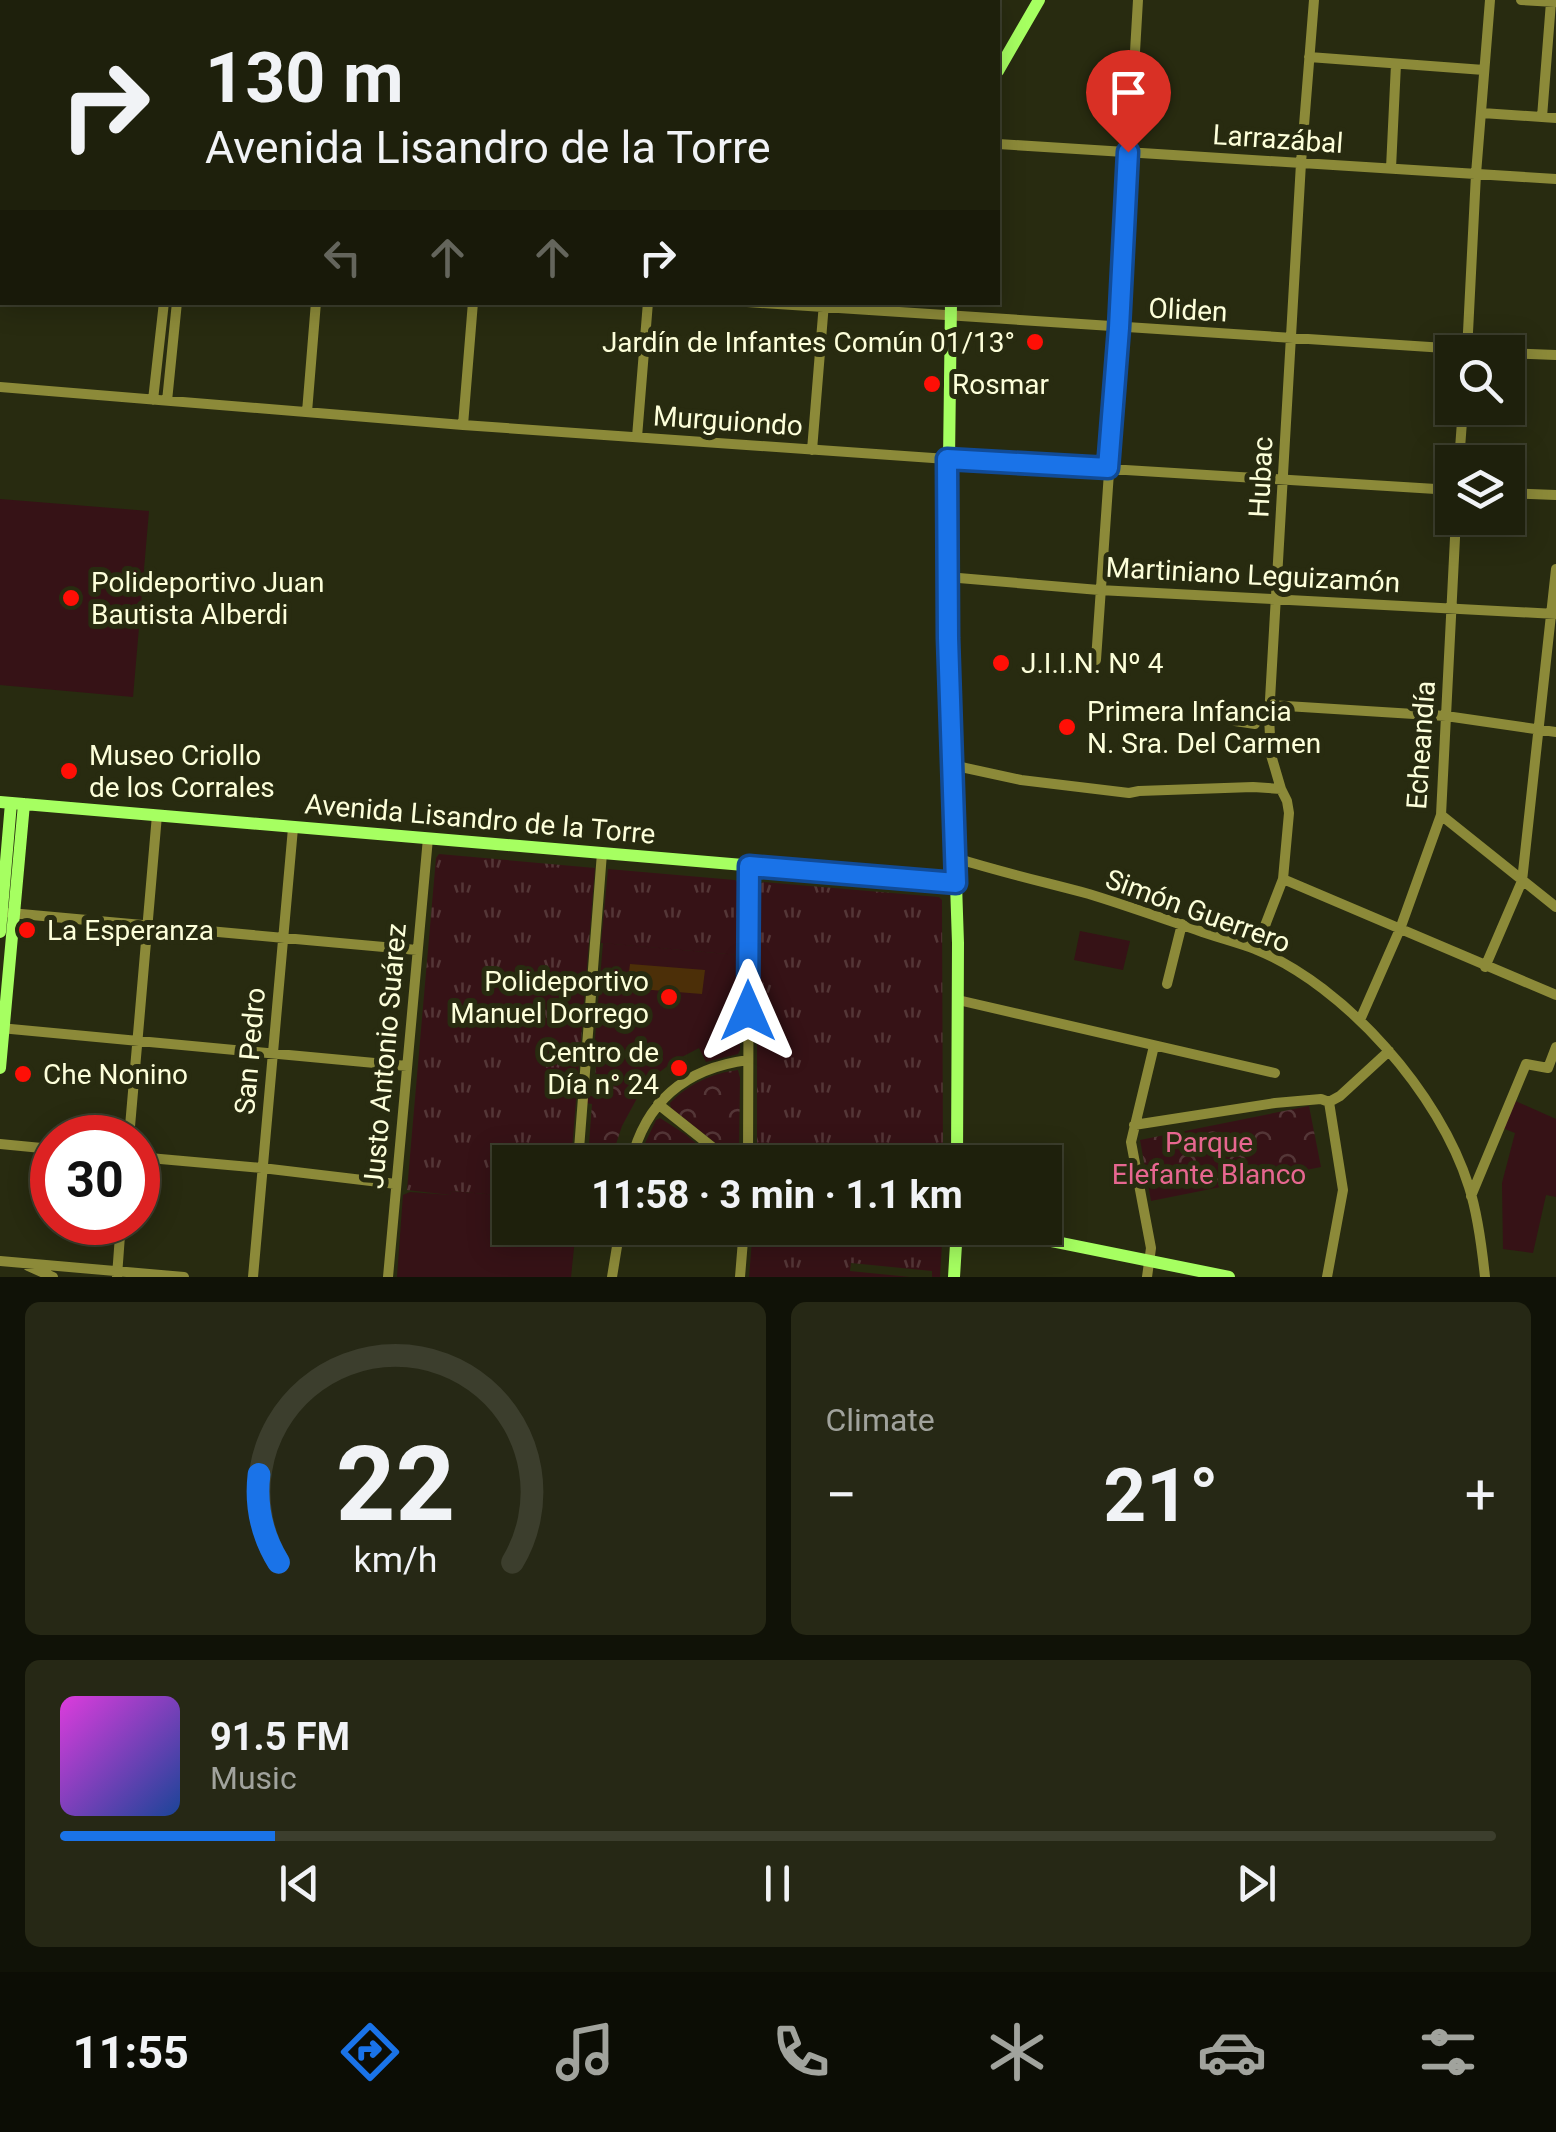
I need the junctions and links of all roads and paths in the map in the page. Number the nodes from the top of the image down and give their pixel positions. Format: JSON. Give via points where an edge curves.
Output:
{"nodes":[{"id":1,"x":1040,"y":0,"type":"edge"},
{"id":2,"x":1138,"y":0,"type":"edge"},
{"id":3,"x":1314,"y":0,"type":"edge"},
{"id":4,"x":1490,"y":0,"type":"edge"},
{"id":5,"x":1521,"y":0,"type":"edge"},
{"id":6,"x":1554,"y":2,"type":"edge"},
{"id":7,"x":1309,"y":56,"type":"junction"},
{"id":8,"x":1396,"y":64,"type":"junction"},
{"id":9,"x":1000,"y":68,"type":"edge"},
{"id":10,"x":1484,"y":70,"type":"junction"},
{"id":11,"x":1482,"y":112,"type":"junction"},
{"id":12,"x":1542,"y":118,"type":"junction"},
{"id":13,"x":1556,"y":118,"type":"edge"},
{"id":14,"x":1000,"y":144,"type":"edge"},
{"id":15,"x":1128,"y":152,"type":"junction"},
{"id":16,"x":1301,"y":163,"type":"junction"},
{"id":17,"x":1390,"y":168,"type":"junction"},
{"id":18,"x":1476,"y":174,"type":"junction"},
{"id":19,"x":1556,"y":179,"type":"edge"},
{"id":20,"x":164,"y":305,"type":"edge"},
{"id":21,"x":177,"y":305,"type":"edge"},
{"id":22,"x":316,"y":305,"type":"edge"},
{"id":23,"x":473,"y":305,"type":"edge"},
{"id":24,"x":648,"y":305,"type":"edge"},
{"id":25,"x":824,"y":305,"type":"edge"},
{"id":26,"x":951,"y":309,"type":"edge"},
{"id":27,"x":1119,"y":328,"type":"junction"},
{"id":28,"x":1468,"y":335,"type":"edge"},
{"id":29,"x":1292,"y":338,"type":"junction"},
{"id":30,"x":1435,"y":349,"type":"edge"},
{"id":31,"x":1525,"y":353,"type":"edge"},
{"id":32,"x":1556,"y":356,"type":"edge"},
{"id":33,"x":0,"y":387,"type":"edge"},
{"id":34,"x":153,"y":400,"type":"junction"},
{"id":35,"x":166,"y":401,"type":"junction"},
{"id":36,"x":307,"y":412,"type":"junction"},
{"id":37,"x":463,"y":425,"type":"junction"},
{"id":38,"x":637,"y":437,"type":"junction"},
{"id":39,"x":812,"y":450,"type":"junction"},
{"id":40,"x":947,"y":459,"type":"junction"},
{"id":41,"x":1108,"y":468,"type":"junction"},
{"id":42,"x":1284,"y":479,"type":"junction"},
{"id":43,"x":1435,"y":489,"type":"edge"},
{"id":44,"x":1525,"y":493,"type":"edge"},
{"id":45,"x":1556,"y":495,"type":"edge"},
{"id":46,"x":1455,"y":535,"type":"edge"},
{"id":47,"x":1556,"y":568,"type":"edge"},
{"id":48,"x":947,"y":577,"type":"junction"},
{"id":49,"x":1100,"y":590,"type":"junction"},
{"id":50,"x":1276,"y":600,"type":"junction"},
{"id":51,"x":1452,"y":608,"type":"junction"},
{"id":52,"x":1554,"y":614,"type":"edge"},
{"id":53,"x":1096,"y":660,"type":"dead end"},
{"id":54,"x":1270,"y":705,"type":"junction"},
{"id":55,"x":1446,"y":716,"type":"junction"},
{"id":56,"x":1235,"y":721,"type":"dead end"},
{"id":57,"x":1255,"y":724,"type":"dead end"},
{"id":58,"x":1538,"y":729,"type":"junction"},
{"id":59,"x":1556,"y":732,"type":"edge"},
{"id":60,"x":952,"y":765,"type":"junction"},
{"id":61,"x":1281,"y":789,"type":"junction"},
{"id":62,"x":12,"y":803,"type":"edge"},
{"id":63,"x":157,"y":815,"type":"junction"},
{"id":64,"x":1441,"y":815,"type":"junction"},
{"id":65,"x":293,"y":828,"type":"junction"},
{"id":66,"x":428,"y":838,"type":"junction"},
{"id":67,"x":602,"y":853,"type":"junction"},
{"id":68,"x":956,"y":858,"type":"junction"},
{"id":69,"x":749,"y":866,"type":"junction"},
{"id":70,"x":1282,"y":879,"type":"junction"},
{"id":71,"x":1522,"y":881,"type":"junction"},
{"id":72,"x":956,"y":883,"type":"junction"},
{"id":73,"x":1556,"y":907,"type":"edge"},
{"id":74,"x":5,"y":913,"type":"edge"},
{"id":75,"x":1182,"y":924,"type":"junction"},
{"id":76,"x":147,"y":926,"type":"junction"},
{"id":77,"x":1400,"y":930,"type":"junction"},
{"id":78,"x":0,"y":932,"type":"edge"},
{"id":79,"x":282,"y":938,"type":"junction"},
{"id":80,"x":417,"y":950,"type":"junction"},
{"id":81,"x":1256,"y":950,"type":"junction"},
{"id":82,"x":1485,"y":967,"type":"junction"},
{"id":83,"x":1167,"y":984,"type":"dead end"},
{"id":84,"x":1556,"y":996,"type":"edge"},
{"id":85,"x":958,"y":1000,"type":"junction"},
{"id":86,"x":1360,"y":1020,"type":"junction"},
{"id":87,"x":2,"y":1029,"type":"edge"},
{"id":88,"x":138,"y":1041,"type":"junction"},
{"id":89,"x":1154,"y":1046,"type":"junction"},
{"id":90,"x":1556,"y":1048,"type":"edge"},
{"id":91,"x":1389,"y":1051,"type":"junction"},
{"id":92,"x":272,"y":1053,"type":"junction"},
{"id":93,"x":748,"y":1060,"type":"junction"},
{"id":94,"x":407,"y":1066,"type":"junction"},
{"id":95,"x":0,"y":1068,"type":"edge"},
{"id":96,"x":1276,"y":1073,"type":"dead end"},
{"id":97,"x":1329,"y":1102,"type":"junction"},
{"id":98,"x":658,"y":1104,"type":"junction"},
{"id":99,"x":130,"y":1115,"type":"edge"},
{"id":100,"x":1134,"y":1125,"type":"junction"},
{"id":101,"x":0,"y":1144,"type":"edge"},
{"id":102,"x":579,"y":1145,"type":"edge"},
{"id":103,"x":637,"y":1145,"type":"edge"},
{"id":104,"x":710,"y":1145,"type":"edge"},
{"id":105,"x":748,"y":1145,"type":"edge"},
{"id":106,"x":957,"y":1145,"type":"edge"},
{"id":107,"x":30,"y":1147,"type":"edge"},
{"id":108,"x":160,"y":1159,"type":"edge"},
{"id":109,"x":262,"y":1168,"type":"junction"},
{"id":110,"x":396,"y":1184,"type":"junction"},
{"id":111,"x":1471,"y":1196,"type":"junction"},
{"id":112,"x":1062,"y":1243,"type":"edge"},
{"id":113,"x":120,"y":1245,"type":"edge"},
{"id":114,"x":617,"y":1245,"type":"edge"},
{"id":115,"x":743,"y":1245,"type":"edge"},
{"id":116,"x":956,"y":1245,"type":"edge"},
{"id":117,"x":0,"y":1257,"type":"edge"},
{"id":118,"x":1150,"y":1261,"type":"junction"},
{"id":119,"x":58,"y":1274,"type":"edge"},
{"id":120,"x":117,"y":1274,"type":"edge"},
{"id":121,"x":184,"y":1277,"type":"edge"},
{"id":122,"x":253,"y":1277,"type":"edge"},
{"id":123,"x":388,"y":1277,"type":"edge"},
{"id":124,"x":612,"y":1277,"type":"edge"},
{"id":125,"x":740,"y":1277,"type":"edge"},
{"id":126,"x":954,"y":1277,"type":"edge"},
{"id":127,"x":1147,"y":1277,"type":"edge"},
{"id":128,"x":1230,"y":1277,"type":"edge"},
{"id":129,"x":1327,"y":1277,"type":"edge"},
{"id":130,"x":1485,"y":1277,"type":"edge"}],
"edges":[{"from":1,"to":9,"type":"main road"},
{"from":2,"to":15,"type":"street"},
{"from":3,"to":7,"type":"street","name":"Hubac"},
{"from":4,"to":10,"type":"street"},
{"from":5,"to":6,"type":"street"},
{"from":6,"to":12,"type":"street"},
{"from":7,"to":8,"type":"street"},
{"from":7,"to":16,"type":"street","name":"Hubac"},
{"from":8,"to":10,"type":"street"},
{"from":8,"to":17,"type":"street"},
{"from":10,"to":11,"type":"street"},
{"from":11,"to":12,"type":"street"},
{"from":11,"to":18,"type":"street"},
{"from":12,"to":13,"type":"street"},
{"from":14,"to":15,"type":"street","name":"Larrazábal"},
{"from":15,"to":16,"type":"street","name":"Larrazábal"},
{"from":15,"to":27,"type":"street"},
{"from":16,"to":17,"type":"street","name":"Larrazábal"},
{"from":16,"to":29,"type":"street","name":"Hubac"},
{"from":17,"to":18,"type":"street","name":"Larrazábal"},
{"from":18,"to":19,"type":"street","name":"Larrazábal"},
{"from":18,"to":28,"type":"street"},
{"from":20,"to":34,"type":"street"},
{"from":21,"to":35,"type":"street"},
{"from":22,"to":36,"type":"street"},
{"from":23,"to":37,"type":"street"},
{"from":24,"to":38,"type":"street"},
{"from":25,"to":26,"type":"street","name":"Oliden"},
{"from":25,"to":39,"type":"street"},
{"from":26,"to":27,"type":"street","name":"Oliden"},
{"from":26,"to":40,"type":"main road"},
{"from":27,"to":29,"type":"street","name":"Oliden"},
{"from":27,"to":41,"type":"street"},
{"from":29,"to":30,"type":"street","name":"Oliden"},
{"from":29,"to":42,"type":"street","name":"Hubac"},
{"from":31,"to":32,"type":"street","name":"Oliden"},
{"from":33,"to":34,"type":"street","name":"Murguiondo"},
{"from":34,"to":35,"type":"street","name":"Murguiondo"},
{"from":35,"to":36,"type":"street","name":"Murguiondo"},
{"from":36,"to":37,"type":"street","name":"Murguiondo"},
{"from":37,"to":38,"type":"street","name":"Murguiondo"},
{"from":38,"to":39,"type":"street","name":"Murguiondo"},
{"from":39,"to":40,"type":"street","name":"Murguiondo"},
{"from":40,"to":41,"type":"street","name":"Murguiondo"},
{"from":40,"to":48,"type":"main road"},
{"from":41,"to":42,"type":"street","name":"Murguiondo"},
{"from":41,"to":49,"type":"street"},
{"from":42,"to":43,"type":"street","name":"Murguiondo"},
{"from":42,"to":50,"type":"street","name":"Hubac"},
{"from":44,"to":45,"type":"street"},
{"from":46,"to":51,"type":"street","name":"Echeandía"},
{"from":47,"to":52,"type":"street"},
{"from":48,"to":49,"type":"street","name":"Martiniano Leguizamón"},
{"from":48,"to":60,"type":"main road"},
{"from":49,"to":50,"type":"street","name":"Martiniano Leguizamón"},
{"from":49,"to":53,"type":"street"},
{"from":50,"to":51,"type":"street","name":"Martiniano Leguizamón"},
{"from":50,"to":54,"type":"street","name":"Hubac"},
{"from":51,"to":52,"type":"street","name":"Martiniano Leguizamón"},
{"from":51,"to":55,"type":"street","name":"Echeandía"},
{"from":52,"to":58,"type":"street"},
{"from":54,"to":55,"type":"street"},
{"from":54,"to":61,"type":"street","name":"Hubac","via":[[1271,755]]},
{"from":55,"to":58,"type":"street"},
{"from":55,"to":64,"type":"street","name":"Echeandía"},
{"from":56,"to":57,"type":"street"},
{"from":58,"to":59,"type":"street"},
{"from":58,"to":71,"type":"street"},
{"from":60,"to":61,"type":"street","via":[[1129,793]]},
{"from":60,"to":68,"type":"main road"},
{"from":61,"to":70,"type":"street","name":"Hubac","via":[[1289,813]]},
{"from":62,"to":63,"type":"main road","name":"Avenida Lisandro de la Torre"},
{"from":62,"to":74,"type":"main road"},
{"from":63,"to":65,"type":"main road","name":"Avenida Lisandro de la Torre"},
{"from":63,"to":76,"type":"street"},
{"from":64,"to":71,"type":"street"},
{"from":64,"to":77,"type":"street","name":"Echeandía"},
{"from":65,"to":66,"type":"main road","name":"Avenida Lisandro de la Torre"},
{"from":65,"to":79,"type":"street","name":"San Pedro"},
{"from":66,"to":67,"type":"main road","name":"Avenida Lisandro de la Torre"},
{"from":66,"to":80,"type":"street","name":"Justo Antonio Suárez"},
{"from":67,"to":69,"type":"main road","name":"Avenida Lisandro de la Torre"},
{"from":67,"to":102,"type":"street"},
{"from":68,"to":72,"type":"main road"},
{"from":68,"to":75,"type":"street","name":"Simón Guerrero"},
{"from":69,"to":72,"type":"main road","name":"Avenida Lisandro de la Torre"},
{"from":69,"to":93,"type":"street"},
{"from":70,"to":77,"type":"street"},
{"from":70,"to":81,"type":"street","name":"Hubac"},
{"from":71,"to":73,"type":"street"},
{"from":71,"to":82,"type":"street"},
{"from":72,"to":85,"type":"main road"},
{"from":74,"to":76,"type":"street"},
{"from":74,"to":78,"type":"main road"},
{"from":74,"to":87,"type":"main road"},
{"from":75,"to":81,"type":"street","name":"Simón Guerrero"},
{"from":75,"to":83,"type":"street"},
{"from":76,"to":79,"type":"street"},
{"from":76,"to":88,"type":"street"},
{"from":77,"to":82,"type":"street"},
{"from":77,"to":86,"type":"street","name":"Echeandía"},
{"from":79,"to":80,"type":"street"},
{"from":79,"to":92,"type":"street","name":"San Pedro"},
{"from":80,"to":94,"type":"street","name":"Justo Antonio Suárez"},
{"from":81,"to":86,"type":"street","name":"Simón Guerrero","via":[[1308,978]]},
{"from":82,"to":84,"type":"street"},
{"from":85,"to":89,"type":"street"},
{"from":85,"to":106,"type":"main road"},
{"from":86,"to":91,"type":"street","name":"Simón Guerrero"},
{"from":87,"to":88,"type":"street"},
{"from":87,"to":95,"type":"main road"},
{"from":88,"to":92,"type":"street"},
{"from":88,"to":99,"type":"street"},
{"from":89,"to":96,"type":"street"},
{"from":89,"to":100,"type":"street"},
{"from":90,"to":111,"type":"street","via":[[1548,1068],[1526,1064]]},
{"from":91,"to":97,"type":"street"},
{"from":91,"to":111,"type":"street","name":"Simón Guerrero","via":[[1430,1106]]},
{"from":92,"to":94,"type":"street"},
{"from":92,"to":109,"type":"street","name":"San Pedro"},
{"from":93,"to":98,"type":"street","via":[[698,1073]]},
{"from":93,"to":105,"type":"street"},
{"from":94,"to":110,"type":"street","name":"Justo Antonio Suárez"},
{"from":97,"to":100,"type":"street"},
{"from":97,"to":129,"type":"street","via":[[1343,1190]]},
{"from":98,"to":103,"type":"street"},
{"from":98,"to":104,"type":"street"},
{"from":100,"to":118,"type":"street"},
{"from":101,"to":107,"type":"street"},
{"from":108,"to":109,"type":"street"},
{"from":109,"to":110,"type":"street"},
{"from":109,"to":122,"type":"street","name":"San Pedro"},
{"from":110,"to":123,"type":"street","name":"Justo Antonio Suárez"},
{"from":111,"to":130,"type":"street","name":"Simón Guerrero"},
{"from":112,"to":118,"type":"main road"},
{"from":113,"to":120,"type":"street"},
{"from":114,"to":124,"type":"street"},
{"from":115,"to":125,"type":"street"},
{"from":116,"to":126,"type":"main road"},
{"from":117,"to":119,"type":"street"},
{"from":118,"to":127,"type":"street"},
{"from":118,"to":128,"type":"main road"},
{"from":119,"to":120,"type":"street"},
{"from":120,"to":121,"type":"street"}]}
